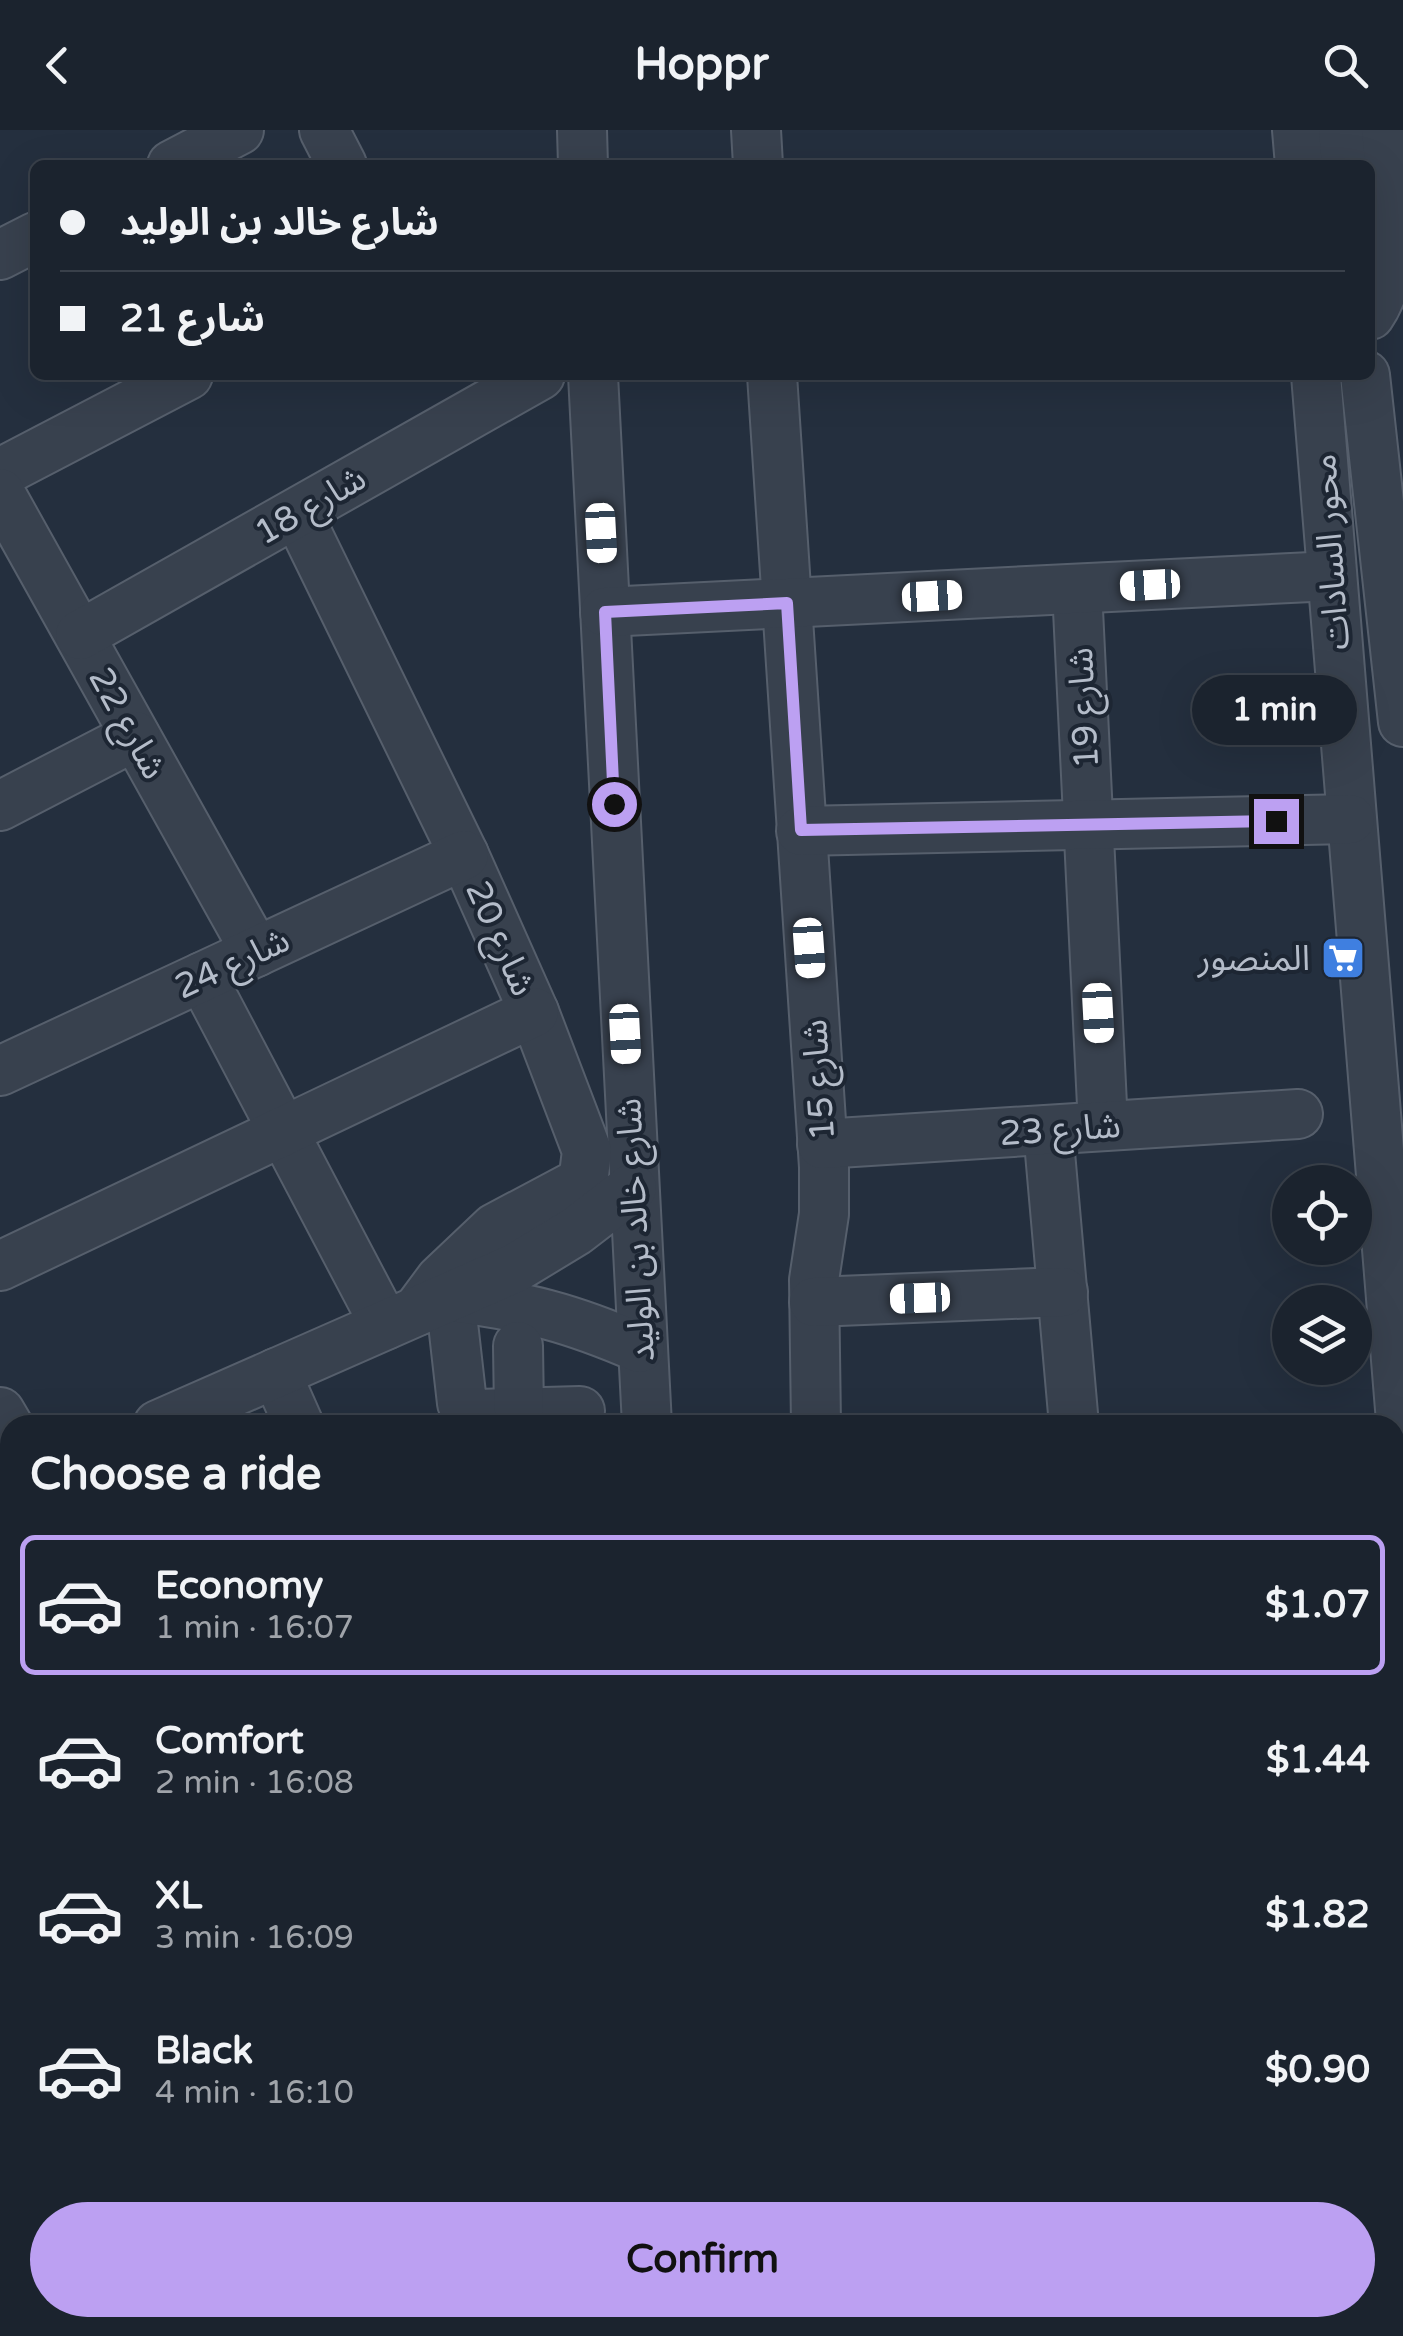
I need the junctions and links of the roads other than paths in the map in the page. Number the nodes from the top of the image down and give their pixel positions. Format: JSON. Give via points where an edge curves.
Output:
{"nodes":[{"id":1,"x":239,"y":130,"type":"edge"},
{"id":2,"x":324,"y":130,"type":"edge"},
{"id":3,"x":582,"y":130,"type":"edge"},
{"id":4,"x":756,"y":130,"type":"edge"},
{"id":5,"x":1297,"y":130,"type":"edge"},
{"id":6,"x":1343,"y":130,"type":"edge"},
{"id":7,"x":1386,"y":130,"type":"edge"},
{"id":8,"x":182,"y":160,"type":"edge"},
{"id":9,"x":339,"y":160,"type":"edge"},
{"id":10,"x":583,"y":160,"type":"edge"},
{"id":11,"x":758,"y":160,"type":"edge"},
{"id":12,"x":1300,"y":160,"type":"edge"},
{"id":13,"x":1346,"y":160,"type":"edge"},
{"id":14,"x":30,"y":240,"type":"edge"},
{"id":15,"x":0,"y":256,"type":"edge"},
{"id":16,"x":1375,"y":309,"type":"edge"},
{"id":17,"x":179,"y":380,"type":"edge"},
{"id":18,"x":531,"y":380,"type":"edge"},
{"id":19,"x":594,"y":380,"type":"edge"},
{"id":20,"x":772,"y":380,"type":"edge"},
{"id":21,"x":1316,"y":380,"type":"edge"},
{"id":22,"x":1365,"y":380,"type":"edge"},
{"id":23,"x":0,"y":474,"type":"edge"},
{"id":24,"x":0,"y":493,"type":"edge"},
{"id":25,"x":297,"y":512,"type":"junction"},
{"id":26,"x":1332,"y":576,"type":"junction"},
{"id":27,"x":1077,"y":588,"type":"junction"},
{"id":28,"x":787,"y":603,"type":"junction"},
{"id":29,"x":605,"y":612,"type":"junction"},
{"id":30,"x":80,"y":635,"type":"junction"},
{"id":31,"x":1397,"y":646,"type":"junction"},
{"id":32,"x":1337,"y":650,"type":"junction"},
{"id":33,"x":1403,"y":722,"type":"edge"},
{"id":34,"x":135,"y":736,"type":"junction"},
{"id":35,"x":0,"y":806,"type":"edge"},
{"id":36,"x":1350,"y":819,"type":"junction"},
{"id":37,"x":1088,"y":824,"type":"junction"},
{"id":38,"x":801,"y":830,"type":"junction"},
{"id":39,"x":464,"y":855,"type":"junction"},
{"id":40,"x":256,"y":952,"type":"junction"},
{"id":41,"x":202,"y":977,"type":"junction"},
{"id":42,"x":534,"y":1012,"type":"junction"},
{"id":43,"x":0,"y":1071,"type":"edge"},
{"id":44,"x":1298,"y":1114,"type":"dead end"},
{"id":45,"x":1103,"y":1126,"type":"junction"},
{"id":46,"x":1048,"y":1130,"type":"junction"},
{"id":47,"x":282,"y":1132,"type":"junction"},
{"id":48,"x":822,"y":1144,"type":"junction"},
{"id":49,"x":632,"y":1188,"type":"junction"},
{"id":50,"x":0,"y":1266,"type":"edge"},
{"id":51,"x":1062,"y":1292,"type":"junction"},
{"id":52,"x":814,"y":1302,"type":"junction"},
{"id":53,"x":417,"y":1311,"type":"junction"},
{"id":54,"x":530,"y":1346,"type":"dead end"},
{"id":55,"x":640,"y":1348,"type":"junction"},
{"id":56,"x":276,"y":1373,"type":"junction"},
{"id":57,"x":181,"y":1415,"type":"edge"},
{"id":58,"x":295,"y":1415,"type":"edge"},
{"id":59,"x":645,"y":1415,"type":"edge"},
{"id":60,"x":816,"y":1415,"type":"edge"},
{"id":61,"x":1073,"y":1415,"type":"edge"},
{"id":62,"x":1400,"y":1415,"type":"edge"}],
"edges":[{"from":1,"to":8,"type":"street"},
{"from":2,"to":9,"type":"street"},
{"from":3,"to":10,"type":"street"},
{"from":4,"to":11,"type":"street"},
{"from":5,"to":12,"type":"street"},
{"from":6,"to":13,"type":"street"},
{"from":7,"to":16,"type":"street","via":[[1398,257]]},
{"from":14,"to":15,"type":"street"},
{"from":17,"to":23,"type":"street"},
{"from":18,"to":25,"type":"street","name":"شارع 18"},
{"from":19,"to":29,"type":"street","name":"شارع خالد بن الوليد"},
{"from":20,"to":28,"type":"street","name":"شارع 15"},
{"from":21,"to":26,"type":"street","name":"محور السادات"},
{"from":22,"to":31,"type":"street","name":"محور السادات"},
{"from":24,"to":30,"type":"street","name":"شارع 22"},
{"from":25,"to":30,"type":"street","name":"شارع 18"},
{"from":25,"to":39,"type":"street","name":"شارع 20"},
{"from":26,"to":27,"type":"street"},
{"from":26,"to":32,"type":"street","name":"محور السادات"},
{"from":27,"to":28,"type":"street"},
{"from":27,"to":37,"type":"street","name":"شارع 19"},
{"from":28,"to":29,"type":"street"},
{"from":28,"to":38,"type":"street","name":"شارع 15"},
{"from":29,"to":49,"type":"street","name":"شارع خالد بن الوليد"},
{"from":30,"to":34,"type":"street","name":"شارع 22"},
{"from":31,"to":32,"type":"street"},
{"from":31,"to":33,"type":"street","name":"محور السادات"},
{"from":32,"to":36,"type":"street","name":"محور السادات"},
{"from":34,"to":35,"type":"street"},
{"from":34,"to":40,"type":"street","name":"شارع 22"},
{"from":36,"to":37,"type":"street"},
{"from":36,"to":62,"type":"street","name":"محور السادات"},
{"from":37,"to":38,"type":"street"},
{"from":37,"to":45,"type":"street","name":"شارع 19"},
{"from":38,"to":48,"type":"street","name":"شارع 15"},
{"from":39,"to":40,"type":"street","name":"شارع 24"},
{"from":39,"to":42,"type":"street","name":"شارع 20"},
{"from":40,"to":41,"type":"street","name":"شارع 24"},
{"from":41,"to":43,"type":"street","name":"شارع 24"},
{"from":41,"to":47,"type":"street"},
{"from":42,"to":47,"type":"street"},
{"from":42,"to":53,"type":"street","name":"شارع 20","via":[[587,1152],[584,1176],[495,1228]]},
{"from":44,"to":45,"type":"street","name":"شارع 23"},
{"from":45,"to":46,"type":"street","name":"شارع 23"},
{"from":46,"to":48,"type":"street","name":"شارع 23"},
{"from":46,"to":51,"type":"street"},
{"from":47,"to":50,"type":"street"},
{"from":47,"to":53,"type":"street"},
{"from":48,"to":52,"type":"street","name":"شارع 15","via":[[824,1214]]},
{"from":49,"to":53,"type":"street","via":[[514,1268]]},
{"from":49,"to":55,"type":"street","name":"شارع خالد بن الوليد"},
{"from":51,"to":52,"type":"street"},
{"from":51,"to":61,"type":"street"},
{"from":52,"to":60,"type":"street","name":"شارع 15"},
{"from":53,"to":54,"type":"street","via":[[462,1403],[478,1414],[546,1412]]},
{"from":53,"to":55,"type":"street","via":[[516,1305]]},
{"from":53,"to":56,"type":"street"},
{"from":55,"to":59,"type":"street","name":"شارع خالد بن الوليد"},
{"from":56,"to":57,"type":"street"},
{"from":56,"to":58,"type":"street"}]}
